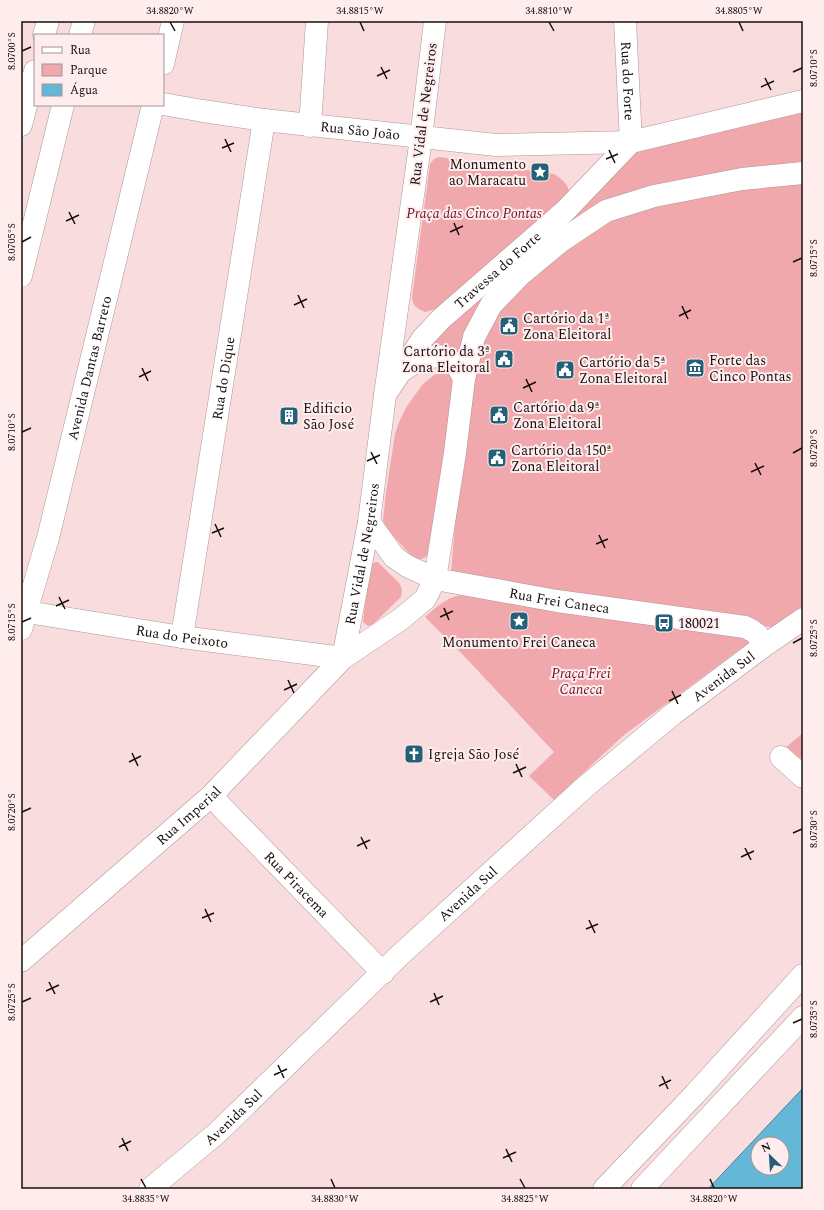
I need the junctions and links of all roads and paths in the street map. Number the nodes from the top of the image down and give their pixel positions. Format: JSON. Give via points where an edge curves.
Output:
{"nodes":[{"id":1,"x":48,"y":21,"type":"edge"},
{"id":2,"x":84,"y":21,"type":"edge"},
{"id":3,"x":173,"y":21,"type":"edge"},
{"id":4,"x":317,"y":21,"type":"edge"},
{"id":5,"x":435,"y":21,"type":"edge"},
{"id":6,"x":625,"y":21,"type":"edge"},
{"id":7,"x":44,"y":34,"type":"edge"},
{"id":8,"x":80,"y":34,"type":"edge"},
{"id":9,"x":164,"y":60,"type":"edge"},
{"id":10,"x":31,"y":81,"type":"edge"},
{"id":11,"x":803,"y":101,"type":"edge"},
{"id":12,"x":164,"y":104,"type":"edge"},
{"id":13,"x":63,"y":106,"type":"edge"},
{"id":14,"x":153,"y":106,"type":"edge"},
{"id":15,"x":264,"y":120,"type":"junction"},
{"id":16,"x":21,"y":125,"type":"edge"},
{"id":17,"x":310,"y":126,"type":"junction"},
{"id":18,"x":421,"y":138,"type":"junction"},
{"id":19,"x":631,"y":142,"type":"junction"},
{"id":20,"x":803,"y":173,"type":"edge"},
{"id":21,"x":21,"y":276,"type":"edge"},
{"id":22,"x":398,"y":374,"type":"junction"},
{"id":23,"x":464,"y":380,"type":"junction"},
{"id":24,"x":385,"y":395,"type":"junction"},
{"id":25,"x":369,"y":522,"type":"junction"},
{"id":26,"x":435,"y":579,"type":"junction"},
{"id":27,"x":22,"y":617,"type":"edge"},
{"id":28,"x":796,"y":624,"type":"edge"},
{"id":29,"x":745,"y":627,"type":"junction"},
{"id":30,"x":182,"y":637,"type":"junction"},
{"id":31,"x":761,"y":648,"type":"junction"},
{"id":32,"x":343,"y":658,"type":"junction"},
{"id":33,"x":781,"y":757,"type":"dead end"},
{"id":34,"x":803,"y":777,"type":"edge"},
{"id":35,"x":211,"y":796,"type":"junction"},
{"id":36,"x":21,"y":961,"type":"edge"},
{"id":37,"x":383,"y":973,"type":"junction"},
{"id":38,"x":803,"y":976,"type":"edge"},
{"id":39,"x":803,"y":1017,"type":"edge"},
{"id":40,"x":150,"y":1189,"type":"edge"},
{"id":41,"x":604,"y":1189,"type":"edge"},
{"id":42,"x":642,"y":1189,"type":"edge"}],
"edges":[{"from":1,"to":7,"type":"street"},
{"from":2,"to":8,"type":"street"},
{"from":3,"to":9,"type":"street"},
{"from":4,"to":17,"type":"street"},
{"from":5,"to":18,"type":"street","name":"Rua Vidal de Negreiros"},
{"from":6,"to":19,"type":"street","name":"Rua do Forte"},
{"from":10,"to":16,"type":"street"},
{"from":11,"to":19,"type":"street"},
{"from":12,"to":15,"type":"street","name":"Rua São João"},
{"from":13,"to":21,"type":"street"},
{"from":14,"to":27,"type":"street","name":"Avenida Dantas Barreto","via":[[48,538]]},
{"from":15,"to":17,"type":"street","name":"Rua São João"},
{"from":15,"to":30,"type":"street","name":"Rua do Dique"},
{"from":17,"to":18,"type":"street","name":"Rua São João"},
{"from":18,"to":19,"type":"street","name":"Rua São João","via":[[496,145]]},
{"from":18,"to":24,"type":"street","name":"Rua Vidal de Negreiros"},
{"from":19,"to":22,"type":"street","name":"Travessa do Forte","via":[[565,211],[442,318],[423,338]]},
{"from":20,"to":23,"type":"street","via":[[742,179],[654,196],[606,211],[562,241],[520,275],[491,305],[474,337]]},
{"from":22,"to":23,"type":"street","via":[[414,362],[442,357],[450,360],[459,369]]},
{"from":22,"to":24,"type":"street","name":"Travessa do Forte"},
{"from":23,"to":26,"type":"street"},
{"from":24,"to":25,"type":"street","name":"Rua Vidal de Negreiros"},
{"from":25,"to":26,"type":"street","name":"Rua Frei Caneca","via":[[394,557],[406,566]]},
{"from":25,"to":32,"type":"street","name":"Rua Vidal de Negreiros"},
{"from":26,"to":29,"type":"street","name":"Rua Frei Caneca","via":[[557,601]]},
{"from":26,"to":32,"type":"street","via":[[425,598],[407,614]]},
{"from":27,"to":30,"type":"street","name":"Rua do Peixoto"},
{"from":28,"to":29,"type":"street","name":"Rua Frei Caneca","via":[[773,631]]},
{"from":28,"to":31,"type":"street","name":"Avenida Sul"},
{"from":29,"to":31,"type":"street","via":[[756,632]]},
{"from":30,"to":32,"type":"street","name":"Rua do Peixoto"},
{"from":31,"to":37,"type":"street","name":"Avenida Sul","via":[[673,714],[585,787]]},
{"from":32,"to":35,"type":"street","name":"Rua Imperial"},
{"from":33,"to":34,"type":"street"},
{"from":35,"to":36,"type":"street","name":"Rua Imperial"},
{"from":35,"to":37,"type":"street","name":"Rua Piracema"},
{"from":37,"to":40,"type":"street","name":"Avenida Sul","via":[[217,1132]]},
{"from":38,"to":41,"type":"street"},
{"from":39,"to":42,"type":"street"}]}
